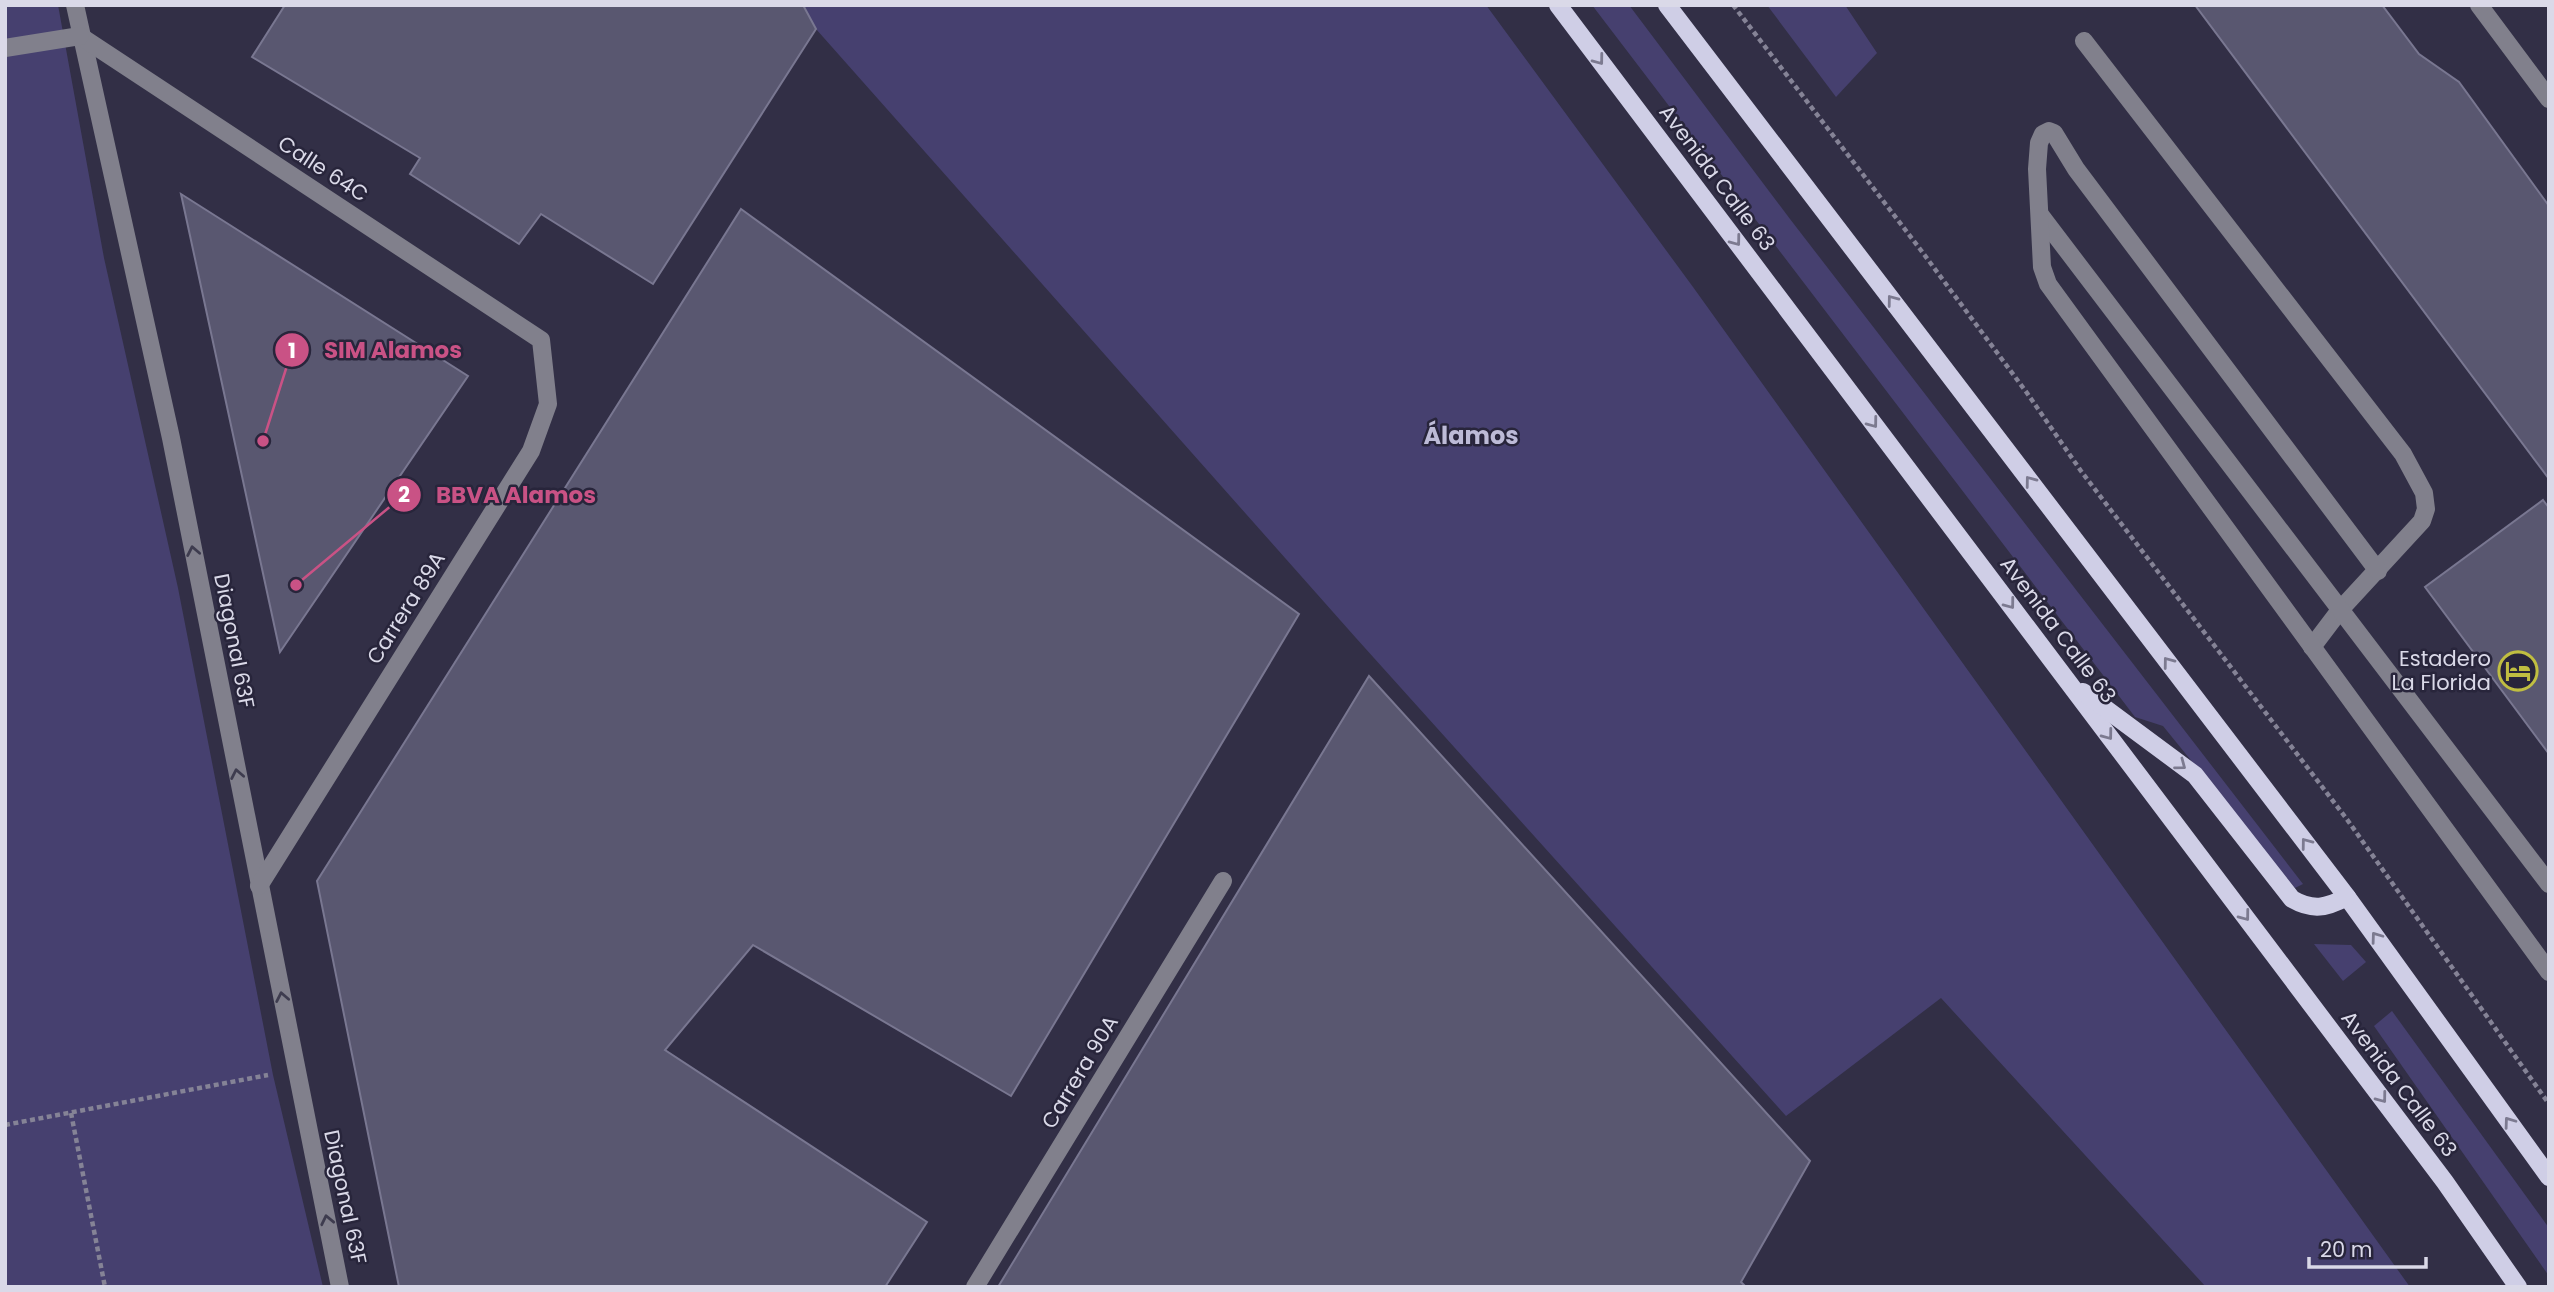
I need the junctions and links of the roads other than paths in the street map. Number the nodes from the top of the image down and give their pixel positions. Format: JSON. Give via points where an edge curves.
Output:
{"nodes":[{"id":1,"x":75,"y":5,"type":"edge"},
{"id":2,"x":1558,"y":5,"type":"edge"},
{"id":3,"x":1667,"y":5,"type":"edge"},
{"id":4,"x":2479,"y":5,"type":"edge"},
{"id":5,"x":80,"y":36,"type":"junction"},
{"id":6,"x":2084,"y":41,"type":"dead end"},
{"id":7,"x":5,"y":48,"type":"edge"},
{"id":8,"x":2549,"y":99,"type":"edge"},
{"id":9,"x":2040,"y":216,"type":"junction"},
{"id":10,"x":541,"y":340,"type":"joint"},
{"id":11,"x":2378,"y":570,"type":"junction"},
{"id":12,"x":2340,"y":610,"type":"junction"},
{"id":13,"x":2312,"y":647,"type":"junction"},
{"id":14,"x":2067,"y":680,"type":"junction"},
{"id":15,"x":1223,"y":880,"type":"dead end"},
{"id":16,"x":2549,"y":884,"type":"edge"},
{"id":17,"x":259,"y":886,"type":"junction"},
{"id":18,"x":2347,"y":897,"type":"junction"},
{"id":19,"x":2549,"y":972,"type":"edge"},
{"id":20,"x":2549,"y":1177,"type":"edge"},
{"id":21,"x":340,"y":1287,"type":"edge"},
{"id":22,"x":975,"y":1287,"type":"edge"},
{"id":23,"x":2518,"y":1287,"type":"edge"}],
"edges":[{"from":1,"to":5,"type":"street","name":"Diagonal 63F"},
{"from":2,"to":14,"type":"main road","name":"Avenida Calle 63","one_way":true},
{"from":18,"to":3,"type":"main road","one_way":true},
{"from":4,"to":8,"type":"street"},
{"from":5,"to":7,"type":"street"},
{"from":5,"to":10,"type":"street","name":"Calle 64C"},
{"from":17,"to":5,"type":"street","name":"Diagonal 63F","one_way":true,"via":[[171,438]]},
{"from":6,"to":11,"type":"street","via":[[2403,454],[2417,479],[2426,500],[2422,521]]},
{"from":9,"to":11,"type":"street","via":[[2039,144],[2043,134],[2051,131]]},
{"from":9,"to":12,"type":"street"},
{"from":9,"to":13,"type":"street","via":[[2042,268],[2048,284]]},
{"from":10,"to":17,"type":"street","name":"Carrera 89A","via":[[548,404],[531,451]]},
{"from":11,"to":12,"type":"street"},
{"from":12,"to":13,"type":"street"},
{"from":12,"to":16,"type":"street"},
{"from":13,"to":19,"type":"street"},
{"from":14,"to":18,"type":"main road","one_way":true,"via":[[2195,775],[2292,899],[2319,909]]},
{"from":14,"to":23,"type":"main road","name":"Avenida Calle 63","one_way":true,"via":[[2437,1171]]},
{"from":15,"to":22,"type":"street","name":"Carrera 90A"},
{"from":21,"to":17,"type":"street","name":"Diagonal 63F","one_way":true},
{"from":20,"to":18,"type":"main road","one_way":true}]}
